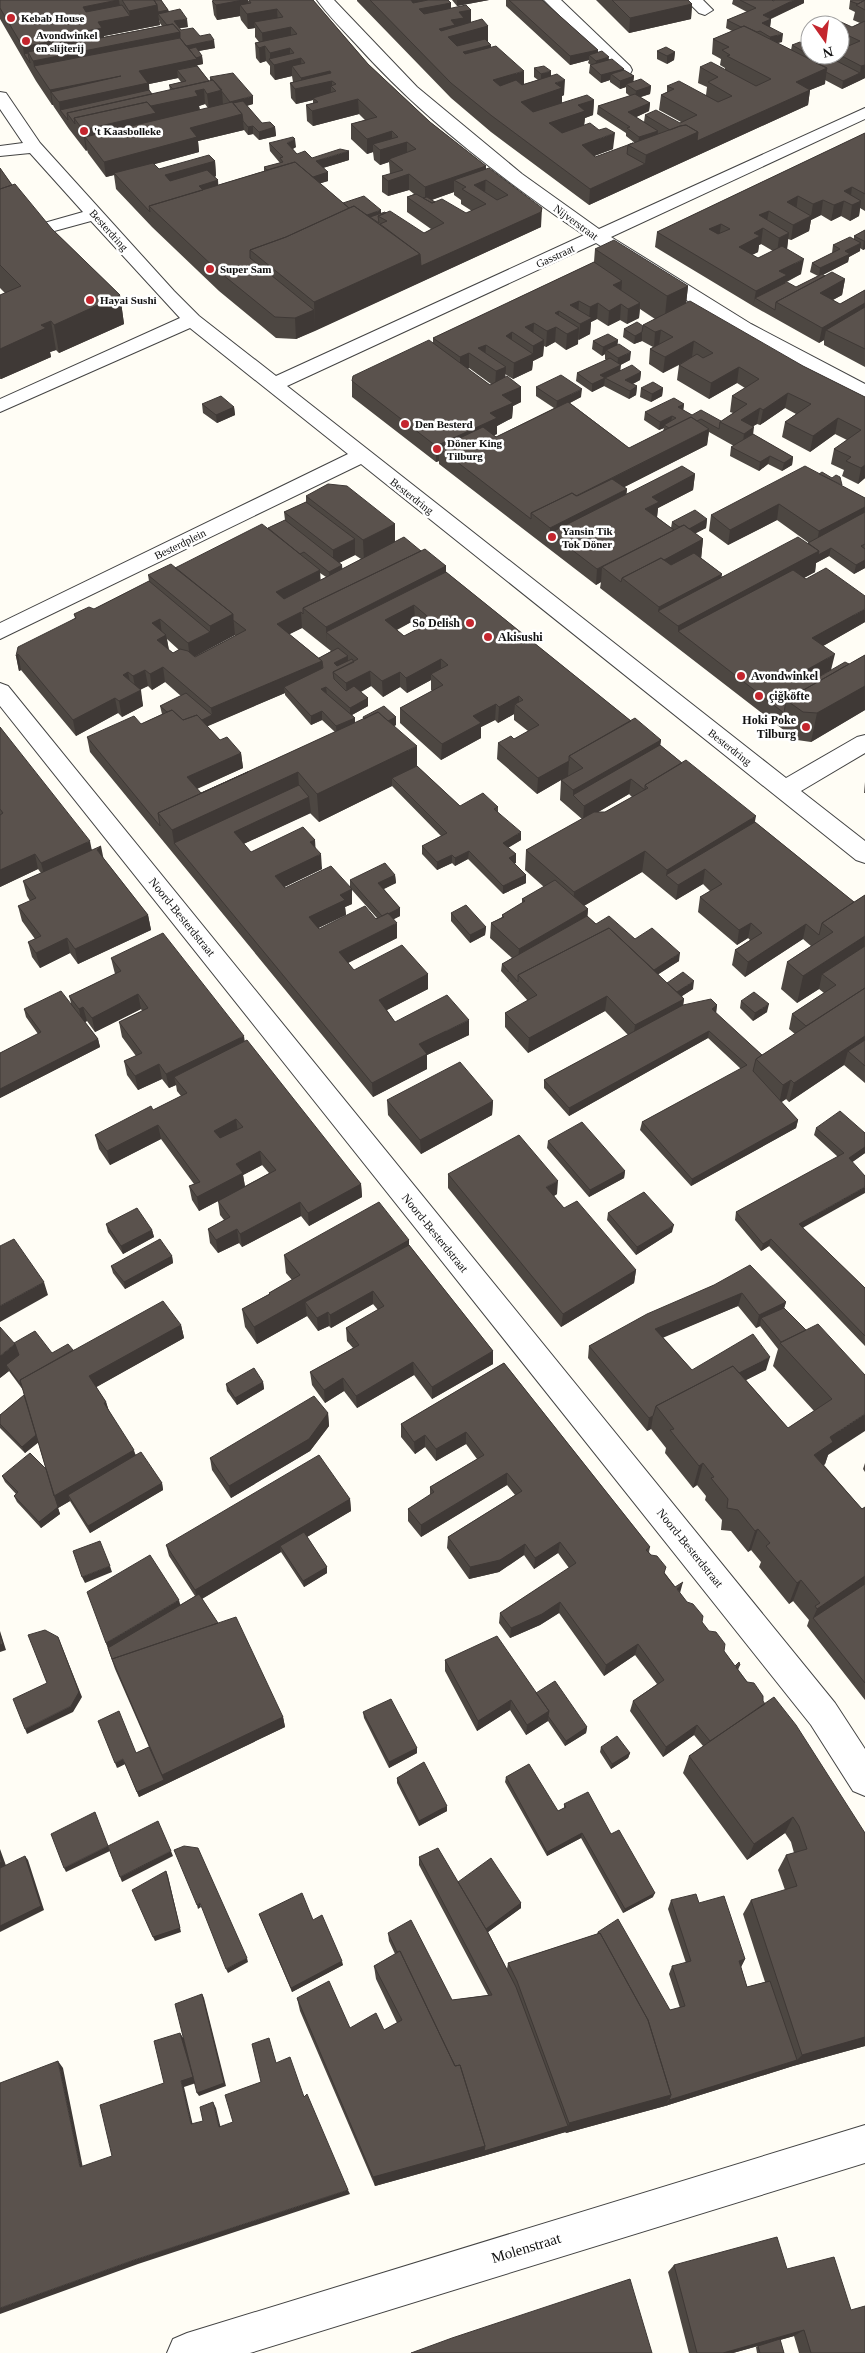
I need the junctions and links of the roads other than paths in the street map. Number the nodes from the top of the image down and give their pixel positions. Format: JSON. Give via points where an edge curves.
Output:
{"nodes":[{"id":1,"x":325,"y":0,"type":"edge"},
{"id":2,"x":552,"y":0,"type":"edge"},
{"id":3,"x":624,"y":70,"type":"edge"},
{"id":4,"x":0,"y":97,"type":"edge"},
{"id":5,"x":865,"y":113,"type":"edge"},
{"id":6,"x":34,"y":147,"type":"junction"},
{"id":7,"x":0,"y":151,"type":"edge"},
{"id":8,"x":94,"y":214,"type":"junction"},
{"id":9,"x":36,"y":232,"type":"edge"},
{"id":10,"x":597,"y":237,"type":"junction"},
{"id":11,"x":192,"y":320,"type":"junction"},
{"id":12,"x":273,"y":385,"type":"junction"},
{"id":13,"x":865,"y":392,"type":"edge"},
{"id":14,"x":0,"y":406,"type":"edge"},
{"id":15,"x":361,"y":456,"type":"junction"},
{"id":16,"x":0,"y":632,"type":"edge"},
{"id":17,"x":0,"y":691,"type":"edge"},
{"id":18,"x":865,"y":743,"type":"edge"},
{"id":19,"x":784,"y":790,"type":"junction"},
{"id":20,"x":865,"y":854,"type":"edge"},
{"id":21,"x":865,"y":1779,"type":"edge"},
{"id":22,"x":865,"y":2144,"type":"edge"},
{"id":23,"x":187,"y":2353,"type":"edge"}],
"edges":[{"from":1,"to":10,"type":"street","name":"Nijverstraat","via":[[409,90],[518,180]]},
{"from":2,"to":3,"type":"street"},
{"from":4,"to":6,"type":"street","name":"Besterdring"},
{"from":5,"to":10,"type":"street","name":"Gasstraat"},
{"from":6,"to":7,"type":"street"},
{"from":6,"to":8,"type":"street","name":"Besterdring"},
{"from":8,"to":9,"type":"street"},
{"from":8,"to":11,"type":"street","name":"Besterdring"},
{"from":10,"to":12,"type":"street","name":"Gasstraat"},
{"from":10,"to":13,"type":"street","name":"Nijverstraat","via":[[746,329]]},
{"from":11,"to":12,"type":"street","name":"Besterdring"},
{"from":11,"to":14,"type":"street"},
{"from":12,"to":15,"type":"street","name":"Besterdring"},
{"from":15,"to":16,"type":"street","name":"Besterdplein"},
{"from":15,"to":19,"type":"street","name":"Besterdring"},
{"from":17,"to":21,"type":"street","name":"Noord-Besterdstraat","via":[[823,1714]]},
{"from":18,"to":19,"type":"street"},
{"from":19,"to":20,"type":"street","name":"Besterdring"},
{"from":22,"to":23,"type":"street","name":"Molenstraat"}]}
